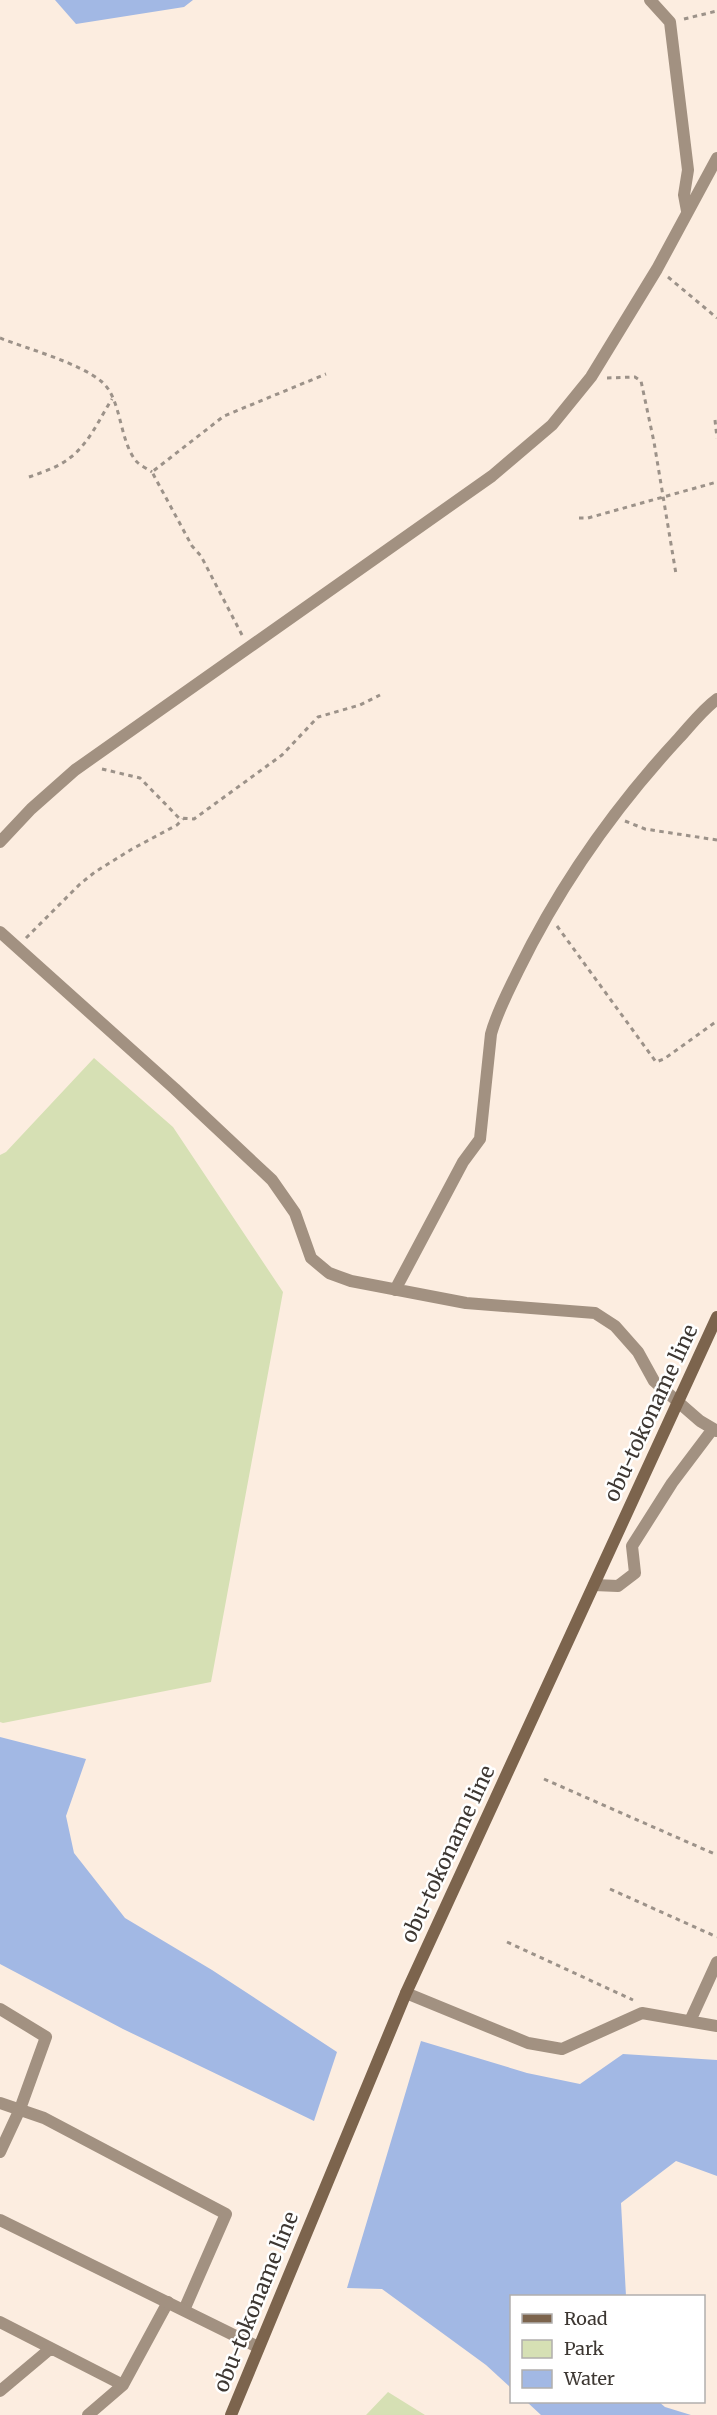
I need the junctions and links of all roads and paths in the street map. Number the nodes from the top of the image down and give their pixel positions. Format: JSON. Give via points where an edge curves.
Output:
{"nodes":[{"id":1,"x":651,"y":0,"type":"edge"},
{"id":2,"x":717,"y":11,"type":"edge"},
{"id":3,"x":670,"y":22,"type":"junction"},
{"id":4,"x":717,"y":158,"type":"edge"},
{"id":5,"x":687,"y":211,"type":"junction"},
{"id":6,"x":657,"y":269,"type":"junction"},
{"id":7,"x":717,"y":318,"type":"edge"},
{"id":8,"x":0,"y":338,"type":"edge"},
{"id":9,"x":327,"y":374,"type":"dead end"},
{"id":10,"x":591,"y":377,"type":"junction"},
{"id":11,"x":112,"y":399,"type":"junction"},
{"id":12,"x":715,"y":420,"type":"dead end"},
{"id":13,"x":717,"y":438,"type":"edge"},
{"id":14,"x":152,"y":472,"type":"junction"},
{"id":15,"x":29,"y":477,"type":"dead end"},
{"id":16,"x":717,"y":482,"type":"edge"},
{"id":17,"x":664,"y":498,"type":"junction"},
{"id":18,"x":579,"y":518,"type":"dead end"},
{"id":19,"x":676,"y":574,"type":"dead end"},
{"id":20,"x":248,"y":647,"type":"junction"},
{"id":21,"x":380,"y":695,"type":"dead end"},
{"id":22,"x":717,"y":699,"type":"edge"},
{"id":23,"x":88,"y":761,"type":"junction"},
{"id":24,"x":615,"y":816,"type":"junction"},
{"id":25,"x":183,"y":819,"type":"junction"},
{"id":26,"x":717,"y":840,"type":"edge"},
{"id":27,"x":0,"y":842,"type":"edge"},
{"id":28,"x":548,"y":916,"type":"junction"},
{"id":29,"x":0,"y":932,"type":"edge"},
{"id":30,"x":18,"y":948,"type":"junction"},
{"id":31,"x":717,"y":1021,"type":"edge"},
{"id":32,"x":395,"y":1290,"type":"junction"},
{"id":33,"x":717,"y":1317,"type":"edge"},
{"id":34,"x":715,"y":1430,"type":"edge"},
{"id":35,"x":594,"y":1585,"type":"junction"},
{"id":36,"x":544,"y":1779,"type":"dead end"},
{"id":37,"x":717,"y":1855,"type":"edge"},
{"id":38,"x":610,"y":1889,"type":"dead end"},
{"id":39,"x":717,"y":1937,"type":"edge"},
{"id":40,"x":507,"y":1942,"type":"dead end"},
{"id":41,"x":717,"y":1962,"type":"edge"},
{"id":42,"x":406,"y":1993,"type":"junction"},
{"id":43,"x":0,"y":2009,"type":"edge"},
{"id":44,"x":642,"y":2013,"type":"junction"},
{"id":45,"x":690,"y":2021,"type":"junction"},
{"id":46,"x":717,"y":2026,"type":"edge"},
{"id":47,"x":0,"y":2103,"type":"edge"},
{"id":48,"x":20,"y":2109,"type":"junction"},
{"id":49,"x":0,"y":2152,"type":"edge"},
{"id":50,"x":0,"y":2220,"type":"edge"},
{"id":51,"x":168,"y":2302,"type":"junction"},
{"id":52,"x":184,"y":2310,"type":"junction"},
{"id":53,"x":0,"y":2322,"type":"edge"},
{"id":54,"x":258,"y":2347,"type":"junction"},
{"id":55,"x":50,"y":2349,"type":"junction"},
{"id":56,"x":123,"y":2385,"type":"junction"},
{"id":57,"x":0,"y":2391,"type":"edge"},
{"id":58,"x":88,"y":2415,"type":"edge"},
{"id":59,"x":231,"y":2415,"type":"edge"}],
"edges":[{"from":1,"to":3,"type":"street"},
{"from":2,"to":3,"type":"path"},
{"from":3,"to":5,"type":"street","via":[[688,170],[684,195]]},
{"from":4,"to":5,"type":"street"},
{"from":5,"to":6,"type":"street"},
{"from":6,"to":7,"type":"path"},
{"from":6,"to":10,"type":"street"},
{"from":8,"to":11,"type":"path","via":[[87,372],[102,382]]},
{"from":9,"to":14,"type":"path","via":[[224,416]]},
{"from":10,"to":17,"type":"path","via":[[635,377],[641,381]]},
{"from":10,"to":20,"type":"street","via":[[552,425],[492,476]]},
{"from":11,"to":14,"type":"path","via":[[137,462]]},
{"from":11,"to":15,"type":"path","via":[[72,456]]},
{"from":12,"to":13,"type":"path"},
{"from":14,"to":20,"type":"path"},
{"from":16,"to":17,"type":"path"},
{"from":17,"to":18,"type":"path"},
{"from":17,"to":19,"type":"path"},
{"from":20,"to":23,"type":"street"},
{"from":21,"to":25,"type":"path","via":[[318,717],[282,755],[194,819]]},
{"from":22,"to":24,"type":"street","via":[[652,767]]},
{"from":23,"to":25,"type":"path","via":[[95,768],[140,778]]},
{"from":23,"to":27,"type":"street","via":[[54,788]]},
{"from":24,"to":26,"type":"path","via":[[645,829]]},
{"from":24,"to":28,"type":"street"},
{"from":25,"to":30,"type":"path","via":[[87,878]]},
{"from":28,"to":31,"type":"path","via":[[657,1062]]},
{"from":28,"to":32,"type":"street","via":[[495,1018],[480,1139],[463,1162]]},
{"from":29,"to":30,"type":"street"},
{"from":30,"to":32,"type":"street","via":[[272,1180],[295,1213],[311,1258],[328,1274]]},
{"from":32,"to":34,"type":"street","via":[[466,1303],[595,1313],[615,1326],[638,1352],[654,1381]]},
{"from":33,"to":35,"type":"main road","name":"obu-tokoname line"},
{"from":34,"to":35,"type":"street","via":[[672,1483],[632,1546],[635,1573],[618,1586]]},
{"from":35,"to":42,"type":"main road","name":"obu-tokoname line"},
{"from":36,"to":37,"type":"path"},
{"from":38,"to":39,"type":"path"},
{"from":40,"to":44,"type":"path","via":[[635,2001]]},
{"from":41,"to":45,"type":"street"},
{"from":42,"to":44,"type":"street","via":[[528,2043],[562,2049]]},
{"from":42,"to":54,"type":"main road","name":"obu-tokoname line"},
{"from":43,"to":48,"type":"street","via":[[46,2037]]},
{"from":44,"to":45,"type":"street"},
{"from":45,"to":46,"type":"street"},
{"from":47,"to":48,"type":"street"},
{"from":48,"to":49,"type":"street"},
{"from":48,"to":52,"type":"street","via":[[45,2118],[226,2214]]},
{"from":50,"to":51,"type":"street"},
{"from":51,"to":52,"type":"street"},
{"from":51,"to":56,"type":"street"},
{"from":52,"to":54,"type":"street"},
{"from":53,"to":55,"type":"street"},
{"from":54,"to":59,"type":"main road","name":"obu-tokoname line"},
{"from":55,"to":56,"type":"street"},
{"from":55,"to":57,"type":"street"},
{"from":56,"to":58,"type":"street"}]}
